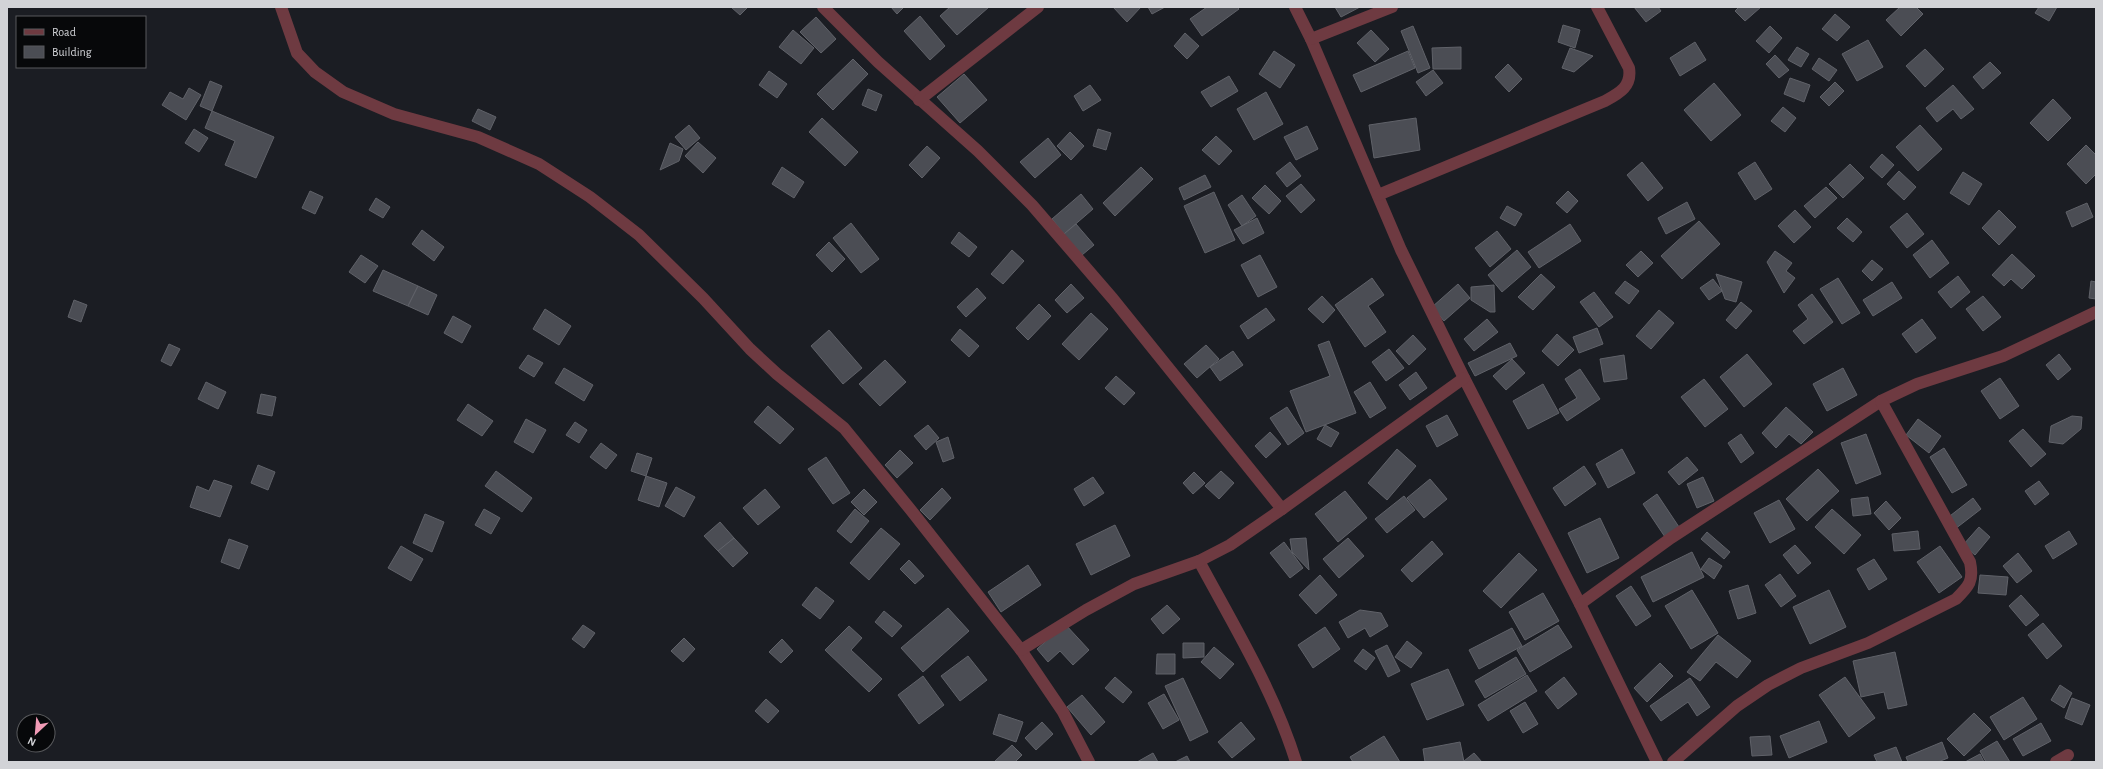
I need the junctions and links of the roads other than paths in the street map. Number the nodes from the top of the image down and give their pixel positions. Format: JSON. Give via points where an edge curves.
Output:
{"nodes":[{"id":1,"x":281,"y":7,"type":"edge"},
{"id":2,"x":823,"y":7,"type":"edge"},
{"id":3,"x":1038,"y":7,"type":"edge"},
{"id":4,"x":1295,"y":7,"type":"edge"},
{"id":5,"x":1392,"y":7,"type":"edge"},
{"id":6,"x":1597,"y":7,"type":"edge"},
{"id":7,"x":1311,"y":39,"type":"junction"},
{"id":8,"x":919,"y":100,"type":"junction"},
{"id":9,"x":1378,"y":195,"type":"junction"},
{"id":10,"x":2096,"y":312,"type":"edge"},
{"id":11,"x":1464,"y":378,"type":"junction"},
{"id":12,"x":1881,"y":401,"type":"junction"},
{"id":13,"x":1282,"y":509,"type":"junction"},
{"id":14,"x":1199,"y":561,"type":"junction"},
{"id":15,"x":1580,"y":604,"type":"junction"},
{"id":16,"x":1021,"y":650,"type":"junction"},
{"id":17,"x":2068,"y":755,"type":"dead end"},
{"id":18,"x":1089,"y":762,"type":"edge"},
{"id":19,"x":1296,"y":762,"type":"edge"},
{"id":20,"x":1657,"y":762,"type":"edge"},
{"id":21,"x":1672,"y":762,"type":"edge"},
{"id":22,"x":2056,"y":762,"type":"edge"}],
"edges":[{"from":1,"to":16,"type":"street","via":[[297,53],[315,72],[343,92],[394,114],[478,137],[539,164],[590,197],[639,235],[750,349],[844,428]]},
{"from":2,"to":8,"type":"street"},
{"from":3,"to":8,"type":"street"},
{"from":4,"to":7,"type":"street"},
{"from":5,"to":7,"type":"street"},
{"from":6,"to":9,"type":"street","via":[[1629,68],[1627,86],[1618,94]]},
{"from":7,"to":9,"type":"street"},
{"from":8,"to":13,"type":"street","via":[[978,151],[1032,205],[1113,299]]},
{"from":9,"to":11,"type":"street","via":[[1400,250]]},
{"from":10,"to":12,"type":"street","via":[[2003,356],[1917,384]]},
{"from":11,"to":13,"type":"street"},
{"from":11,"to":15,"type":"street"},
{"from":12,"to":15,"type":"street","via":[[1671,538]]},
{"from":12,"to":21,"type":"street","via":[[1970,562],[1973,576],[1966,589],[1956,599],[1868,643],[1801,668],[1768,685],[1737,706]]},
{"from":13,"to":14,"type":"street","via":[[1230,545]]},
{"from":14,"to":16,"type":"street","via":[[1134,584]]},
{"from":14,"to":19,"type":"street","via":[[1265,684],[1289,738]]},
{"from":15,"to":20,"type":"street"},
{"from":16,"to":18,"type":"street","via":[[1063,712]]},
{"from":17,"to":22,"type":"street"}]}
